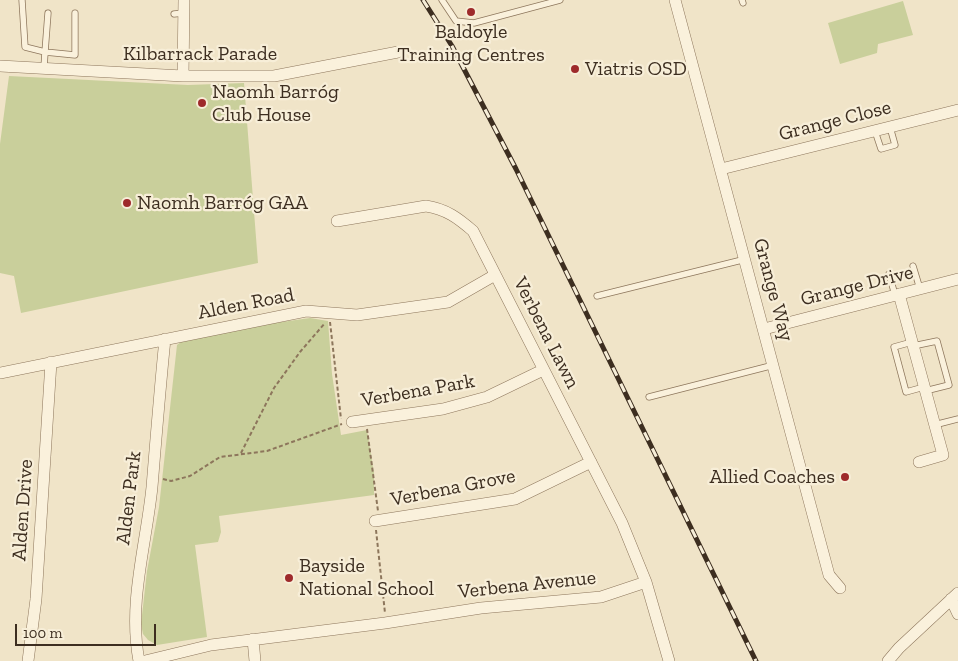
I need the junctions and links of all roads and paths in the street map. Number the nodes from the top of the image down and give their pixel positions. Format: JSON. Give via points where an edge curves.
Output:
{"nodes":[{"id":1,"x":22,"y":0,"type":"edge"},
{"id":2,"x":184,"y":0,"type":"edge"},
{"id":3,"x":442,"y":0,"type":"edge"},
{"id":4,"x":560,"y":0,"type":"edge"},
{"id":5,"x":675,"y":0,"type":"edge"},
{"id":6,"x":48,"y":13,"type":"dead end"},
{"id":7,"x":75,"y":13,"type":"dead end"},
{"id":8,"x":45,"y":52,"type":"junction"},
{"id":9,"x":398,"y":52,"type":"dead end"},
{"id":10,"x":0,"y":66,"type":"edge"},
{"id":11,"x":44,"y":68,"type":"junction"},
{"id":12,"x":183,"y":76,"type":"junction"},
{"id":13,"x":958,"y":110,"type":"edge"},
{"id":14,"x":890,"y":127,"type":"junction"},
{"id":15,"x":875,"y":131,"type":"junction"},
{"id":16,"x":721,"y":169,"type":"junction"},
{"id":17,"x":337,"y":222,"type":"dead end"},
{"id":18,"x":746,"y":259,"type":"junction"},
{"id":19,"x":914,"y":266,"type":"dead end"},
{"id":20,"x":889,"y":274,"type":"dead end"},
{"id":21,"x":495,"y":275,"type":"junction"},
{"id":22,"x":958,"y":279,"type":"edge"},
{"id":23,"x":920,"y":289,"type":"junction"},
{"id":24,"x":897,"y":295,"type":"junction"},
{"id":25,"x":597,"y":296,"type":"dead end"},
{"id":26,"x":330,"y":314,"type":"junction"},
{"id":27,"x":764,"y":329,"type":"junction"},
{"id":28,"x":165,"y":339,"type":"junction"},
{"id":29,"x":913,"y":344,"type":"junction"},
{"id":30,"x":51,"y":362,"type":"junction"},
{"id":31,"x":774,"y":364,"type":"junction"},
{"id":32,"x":544,"y":370,"type":"junction"},
{"id":33,"x":0,"y":373,"type":"edge"},
{"id":34,"x":925,"y":389,"type":"junction"},
{"id":35,"x":649,"y":397,"type":"dead end"},
{"id":36,"x":958,"y":418,"type":"edge"},
{"id":37,"x":366,"y":419,"type":"junction"},
{"id":38,"x":352,"y":422,"type":"dead end"},
{"id":39,"x":934,"y":425,"type":"junction"},
{"id":40,"x":241,"y":453,"type":"junction"},
{"id":41,"x":591,"y":462,"type":"junction"},
{"id":42,"x":919,"y":462,"type":"dead end"},
{"id":43,"x":152,"y":488,"type":"junction"},
{"id":44,"x":375,"y":521,"type":"junction"},
{"id":45,"x":646,"y":582,"type":"junction"},
{"id":46,"x":840,"y":588,"type":"dead end"},
{"id":47,"x":954,"y":596,"type":"edge"},
{"id":48,"x":958,"y":614,"type":"edge"},
{"id":49,"x":384,"y":623,"type":"junction"},
{"id":50,"x":253,"y":639,"type":"junction"},
{"id":51,"x":28,"y":661,"type":"edge"},
{"id":52,"x":140,"y":661,"type":"edge"},
{"id":53,"x":145,"y":661,"type":"edge"},
{"id":54,"x":255,"y":661,"type":"edge"},
{"id":55,"x":669,"y":661,"type":"edge"},
{"id":56,"x":888,"y":661,"type":"edge"}],
"edges":[{"from":1,"to":8,"type":"lane","via":[[25,47]]},
{"from":2,"to":12,"type":"street","via":[[179,13]]},
{"from":3,"to":4,"type":"lane","via":[[456,22],[464,23]]},
{"from":5,"to":16,"type":"street","name":"Grange Way"},
{"from":6,"to":8,"type":"lane"},
{"from":7,"to":8,"type":"lane","via":[[75,55]]},
{"from":8,"to":11,"type":"lane"},
{"from":9,"to":12,"type":"street","name":"Kilbarrack Parade","via":[[274,76]]},
{"from":10,"to":11,"type":"street","name":"Kilbarrack Parade"},
{"from":11,"to":12,"type":"street","name":"Kilbarrack Parade"},
{"from":13,"to":14,"type":"street","name":"Grange Close"},
{"from":14,"to":15,"type":"street","name":"Grange Close"},
{"from":14,"to":15,"type":"lane","via":[[895,145],[881,148]]},
{"from":15,"to":16,"type":"street","name":"Grange Close"},
{"from":16,"to":18,"type":"street","name":"Grange Way"},
{"from":17,"to":21,"type":"street","name":"Verbena Lawn","via":[[426,206],[440,208],[473,231]]},
{"from":18,"to":25,"type":"lane"},
{"from":18,"to":27,"type":"street","name":"Grange Way"},
{"from":19,"to":23,"type":"lane"},
{"from":20,"to":24,"type":"lane"},
{"from":21,"to":26,"type":"street","name":"Alden Road","via":[[448,302],[357,315]]},
{"from":21,"to":32,"type":"street","name":"Verbena Lawn"},
{"from":22,"to":23,"type":"street","name":"Grange Drive"},
{"from":23,"to":24,"type":"street","name":"Grange Drive"},
{"from":24,"to":27,"type":"street","name":"Grange Drive"},
{"from":24,"to":29,"type":"street"},
{"from":26,"to":28,"type":"street","name":"Alden Road","via":[[306,310]]},
{"from":26,"to":40,"type":"path","via":[[274,388]]},
{"from":26,"to":40,"type":"path","via":[[342,424],[266,451]]},
{"from":27,"to":31,"type":"street","name":"Grange Way"},
{"from":28,"to":30,"type":"street","name":"Alden Road"},
{"from":28,"to":43,"type":"street","name":"Alden Park"},
{"from":29,"to":34,"type":"street"},
{"from":29,"to":34,"type":"lane","via":[[894,347],[906,392]]},
{"from":29,"to":34,"type":"lane","via":[[937,340],[949,385]]},
{"from":30,"to":33,"type":"street","name":"Alden Road"},
{"from":30,"to":51,"type":"street","name":"Alden Drive","via":[[36,599]]},
{"from":31,"to":35,"type":"lane"},
{"from":31,"to":46,"type":"street","name":"Grange Way","via":[[829,574]]},
{"from":32,"to":37,"type":"street","name":"Verbena Park","via":[[487,398],[443,409]]},
{"from":32,"to":41,"type":"street","name":"Verbena Lawn"},
{"from":34,"to":39,"type":"street"},
{"from":36,"to":39,"type":"lane"},
{"from":37,"to":38,"type":"street","name":"Verbena Park"},
{"from":37,"to":44,"type":"path","via":[[378,512]]},
{"from":39,"to":42,"type":"street","via":[[942,455]]},
{"from":40,"to":43,"type":"path","via":[[220,457],[190,476],[170,481],[162,479]]},
{"from":41,"to":44,"type":"street","name":"Verbena Grove","via":[[515,498]]},
{"from":41,"to":45,"type":"street","name":"Verbena Lawn","via":[[622,523]]},
{"from":43,"to":52,"type":"street","name":"Alden Park","via":[[136,592],[134,629]]},
{"from":44,"to":49,"type":"path"},
{"from":45,"to":49,"type":"street","name":"Verbena Avenue","via":[[601,597],[481,608]]},
{"from":45,"to":55,"type":"street","name":"Verbena Lawn"},
{"from":47,"to":48,"type":"street"},
{"from":47,"to":56,"type":"street"},
{"from":49,"to":50,"type":"street","name":"Verbena Avenue"},
{"from":50,"to":53,"type":"street","name":"Verbena Avenue","via":[[211,645]]},
{"from":50,"to":54,"type":"street"}]}
